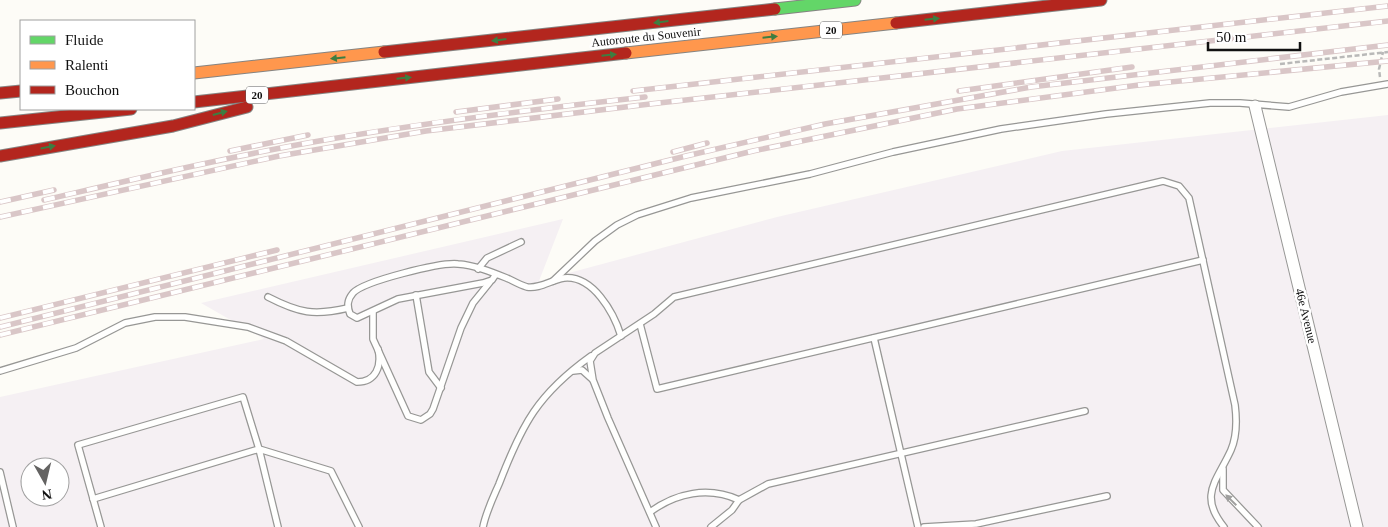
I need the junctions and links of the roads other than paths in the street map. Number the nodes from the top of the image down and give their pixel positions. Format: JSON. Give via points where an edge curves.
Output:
{"nodes":[{"id":1,"x":855,"y":0,"type":"edge"},
{"id":2,"x":1101,"y":0,"type":"edge"},
{"id":3,"x":195,"y":73,"type":"edge"},
{"id":4,"x":1388,"y":84,"type":"edge"},
{"id":5,"x":320,"y":88,"type":"junction"},
{"id":6,"x":20,"y":91,"type":"edge"},
{"id":7,"x":0,"y":93,"type":"edge"},
{"id":8,"x":195,"y":102,"type":"edge"},
{"id":9,"x":1255,"y":106,"type":"junction"},
{"id":10,"x":121,"y":110,"type":"edge"},
{"id":11,"x":0,"y":123,"type":"edge"},
{"id":12,"x":0,"y":156,"type":"edge"},
{"id":13,"x":521,"y":242,"type":"dead end"},
{"id":14,"x":1203,"y":260,"type":"junction"},
{"id":15,"x":478,"y":269,"type":"junction"},
{"id":16,"x":496,"y":274,"type":"junction"},
{"id":17,"x":492,"y":280,"type":"junction"},
{"id":18,"x":553,"y":281,"type":"junction"},
{"id":19,"x":416,"y":295,"type":"junction"},
{"id":20,"x":268,"y":297,"type":"dead end"},
{"id":21,"x":348,"y":308,"type":"junction"},
{"id":22,"x":373,"y":312,"type":"junction"},
{"id":23,"x":640,"y":324,"type":"junction"},
{"id":24,"x":621,"y":336,"type":"junction"},
{"id":25,"x":874,"y":338,"type":"junction"},
{"id":26,"x":378,"y":349,"type":"junction"},
{"id":27,"x":595,"y":353,"type":"junction"},
{"id":28,"x":0,"y":371,"type":"edge"},
{"id":29,"x":569,"y":372,"type":"junction"},
{"id":30,"x":593,"y":380,"type":"junction"},
{"id":31,"x":441,"y":388,"type":"junction"},
{"id":32,"x":1085,"y":411,"type":"dead end"},
{"id":33,"x":259,"y":449,"type":"junction"},
{"id":34,"x":900,"y":452,"type":"junction"},
{"id":35,"x":1224,"y":465,"type":"junction"},
{"id":36,"x":0,"y":472,"type":"edge"},
{"id":37,"x":1107,"y":496,"type":"dead end"},
{"id":38,"x":94,"y":499,"type":"junction"},
{"id":39,"x":739,"y":500,"type":"junction"},
{"id":40,"x":650,"y":512,"type":"junction"},
{"id":41,"x":988,"y":524,"type":"edge"},
{"id":42,"x":13,"y":527,"type":"edge"},
{"id":43,"x":100,"y":527,"type":"edge"},
{"id":44,"x":278,"y":527,"type":"edge"},
{"id":45,"x":359,"y":527,"type":"edge"},
{"id":46,"x":482,"y":527,"type":"edge"},
{"id":47,"x":656,"y":527,"type":"edge"},
{"id":48,"x":711,"y":527,"type":"edge"},
{"id":49,"x":918,"y":527,"type":"edge"},
{"id":50,"x":924,"y":527,"type":"edge"},
{"id":51,"x":1224,"y":527,"type":"edge"},
{"id":52,"x":1258,"y":527,"type":"edge"},
{"id":53,"x":1357,"y":527,"type":"edge"}],
"edges":[{"from":1,"to":3,"type":"highway","name":"Autoroute du Souvenir","number":"20","one_way":true},
{"from":5,"to":2,"type":"highway","name":"Autoroute du Souvenir","number":"20","one_way":true},
{"from":4,"to":9,"type":"lane","via":[[1342,92],[1289,108]]},
{"from":5,"to":8,"type":"highway","name":"Autoroute du Souvenir","number":"20"},
{"from":12,"to":5,"type":"highway","one_way":true,"via":[[173,126]]},
{"from":6,"to":7,"type":"highway"},
{"from":9,"to":18,"type":"lane","via":[[1240,102],[1179,106],[1001,129],[810,174],[684,199],[617,225],[594,241]]},
{"from":9,"to":53,"type":"street","name":"46e Avenue"},
{"from":10,"to":11,"type":"highway"},
{"from":13,"to":15,"type":"lane","via":[[488,258]]},
{"from":14,"to":23,"type":"lane","via":[[1185,191],[1172,182],[1151,183],[674,298]]},
{"from":14,"to":25,"type":"lane"},
{"from":14,"to":35,"type":"lane","via":[[1237,420],[1232,448]]},
{"from":15,"to":16,"type":"lane"},
{"from":15,"to":21,"type":"lane","via":[[448,264],[366,284],[352,295]]},
{"from":16,"to":17,"type":"lane"},
{"from":16,"to":18,"type":"lane","via":[[528,287],[543,286]]},
{"from":17,"to":19,"type":"lane"},
{"from":17,"to":31,"type":"lane","via":[[473,303],[461,328]]},
{"from":18,"to":24,"type":"lane","via":[[575,279],[597,294],[616,318]]},
{"from":19,"to":22,"type":"lane","via":[[398,299]]},
{"from":19,"to":31,"type":"lane","via":[[429,372]]},
{"from":20,"to":21,"type":"lane","via":[[306,313]]},
{"from":21,"to":22,"type":"lane","via":[[350,314],[358,318]]},
{"from":22,"to":26,"type":"lane","via":[[371,332]]},
{"from":23,"to":24,"type":"lane"},
{"from":23,"to":25,"type":"lane","via":[[657,389]]},
{"from":24,"to":27,"type":"lane"},
{"from":25,"to":34,"type":"lane"},
{"from":26,"to":28,"type":"lane","via":[[380,364],[375,375],[367,381],[356,382],[286,341],[248,327],[184,317],[155,317],[125,323],[76,348]]},
{"from":26,"to":31,"type":"lane","via":[[408,416],[420,420],[430,414]]},
{"from":27,"to":29,"type":"lane"},
{"from":27,"to":30,"type":"lane","via":[[590,361]]},
{"from":29,"to":30,"type":"lane","via":[[579,369]]},
{"from":29,"to":46,"type":"lane","via":[[550,389],[524,424]]},
{"from":30,"to":40,"type":"lane"},
{"from":32,"to":34,"type":"lane"},
{"from":33,"to":38,"type":"lane"},
{"from":33,"to":38,"type":"lane","via":[[242,397],[78,445]]},
{"from":33,"to":44,"type":"lane"},
{"from":33,"to":45,"type":"lane","via":[[332,471]]},
{"from":34,"to":39,"type":"lane","via":[[768,484]]},
{"from":34,"to":49,"type":"lane"},
{"from":35,"to":51,"type":"lane","via":[[1214,479],[1210,497]]},
{"from":52,"to":35,"type":"lane","one_way":true,"via":[[1223,490],[1221,475]]},
{"from":36,"to":42,"type":"lane"},
{"from":37,"to":41,"type":"lane"},
{"from":38,"to":43,"type":"lane"},
{"from":39,"to":40,"type":"lane","via":[[715,493],[690,493],[666,501]]},
{"from":39,"to":48,"type":"lane"},
{"from":40,"to":47,"type":"lane"},
{"from":41,"to":50,"type":"lane"}]}
